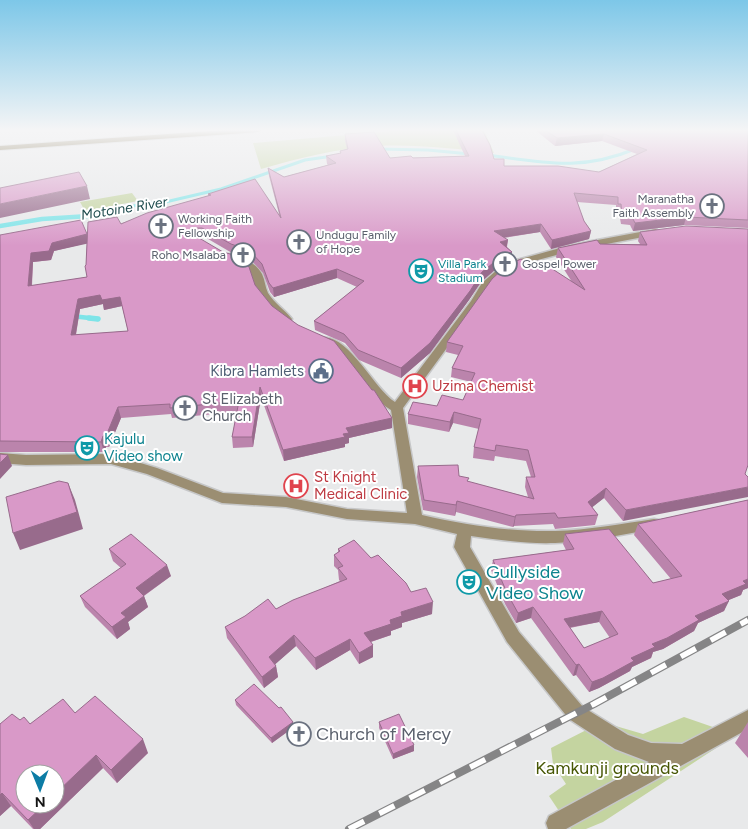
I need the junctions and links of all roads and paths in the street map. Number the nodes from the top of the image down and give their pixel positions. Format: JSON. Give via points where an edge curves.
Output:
{"nodes":[{"id":1,"x":669,"y":231,"type":"edge"},
{"id":2,"x":221,"y":253,"type":"edge"},
{"id":3,"x":296,"y":326,"type":"edge"},
{"id":4,"x":310,"y":334,"type":"edge"},
{"id":5,"x":397,"y":408,"type":"junction"},
{"id":6,"x":0,"y":458,"type":"edge"},
{"id":7,"x":415,"y":519,"type":"junction"},
{"id":8,"x":664,"y":521,"type":"edge"},
{"id":9,"x":465,"y":530,"type":"junction"},
{"id":10,"x":748,"y":719,"type":"edge"},
{"id":11,"x":684,"y":754,"type":"junction"},
{"id":12,"x":556,"y":823,"type":"dead end"}],
"edges":[{"from":1,"to":5,"type":"street","via":[[574,248],[520,262],[501,271],[485,285]]},
{"from":2,"to":3,"type":"street","via":[[246,262],[257,274],[263,293],[278,312]]},
{"from":4,"to":5,"type":"street","via":[[340,347],[385,402]]},
{"from":5,"to":7,"type":"street"},
{"from":6,"to":7,"type":"street","via":[[111,459],[222,498],[286,502],[347,514]]},
{"from":7,"to":9,"type":"street"},
{"from":8,"to":9,"type":"street","via":[[607,532],[555,537]]},
{"from":9,"to":11,"type":"street","via":[[462,547],[513,637],[576,713],[622,742],[651,753]]},
{"from":10,"to":11,"type":"street"},
{"from":11,"to":12,"type":"street"}]}
